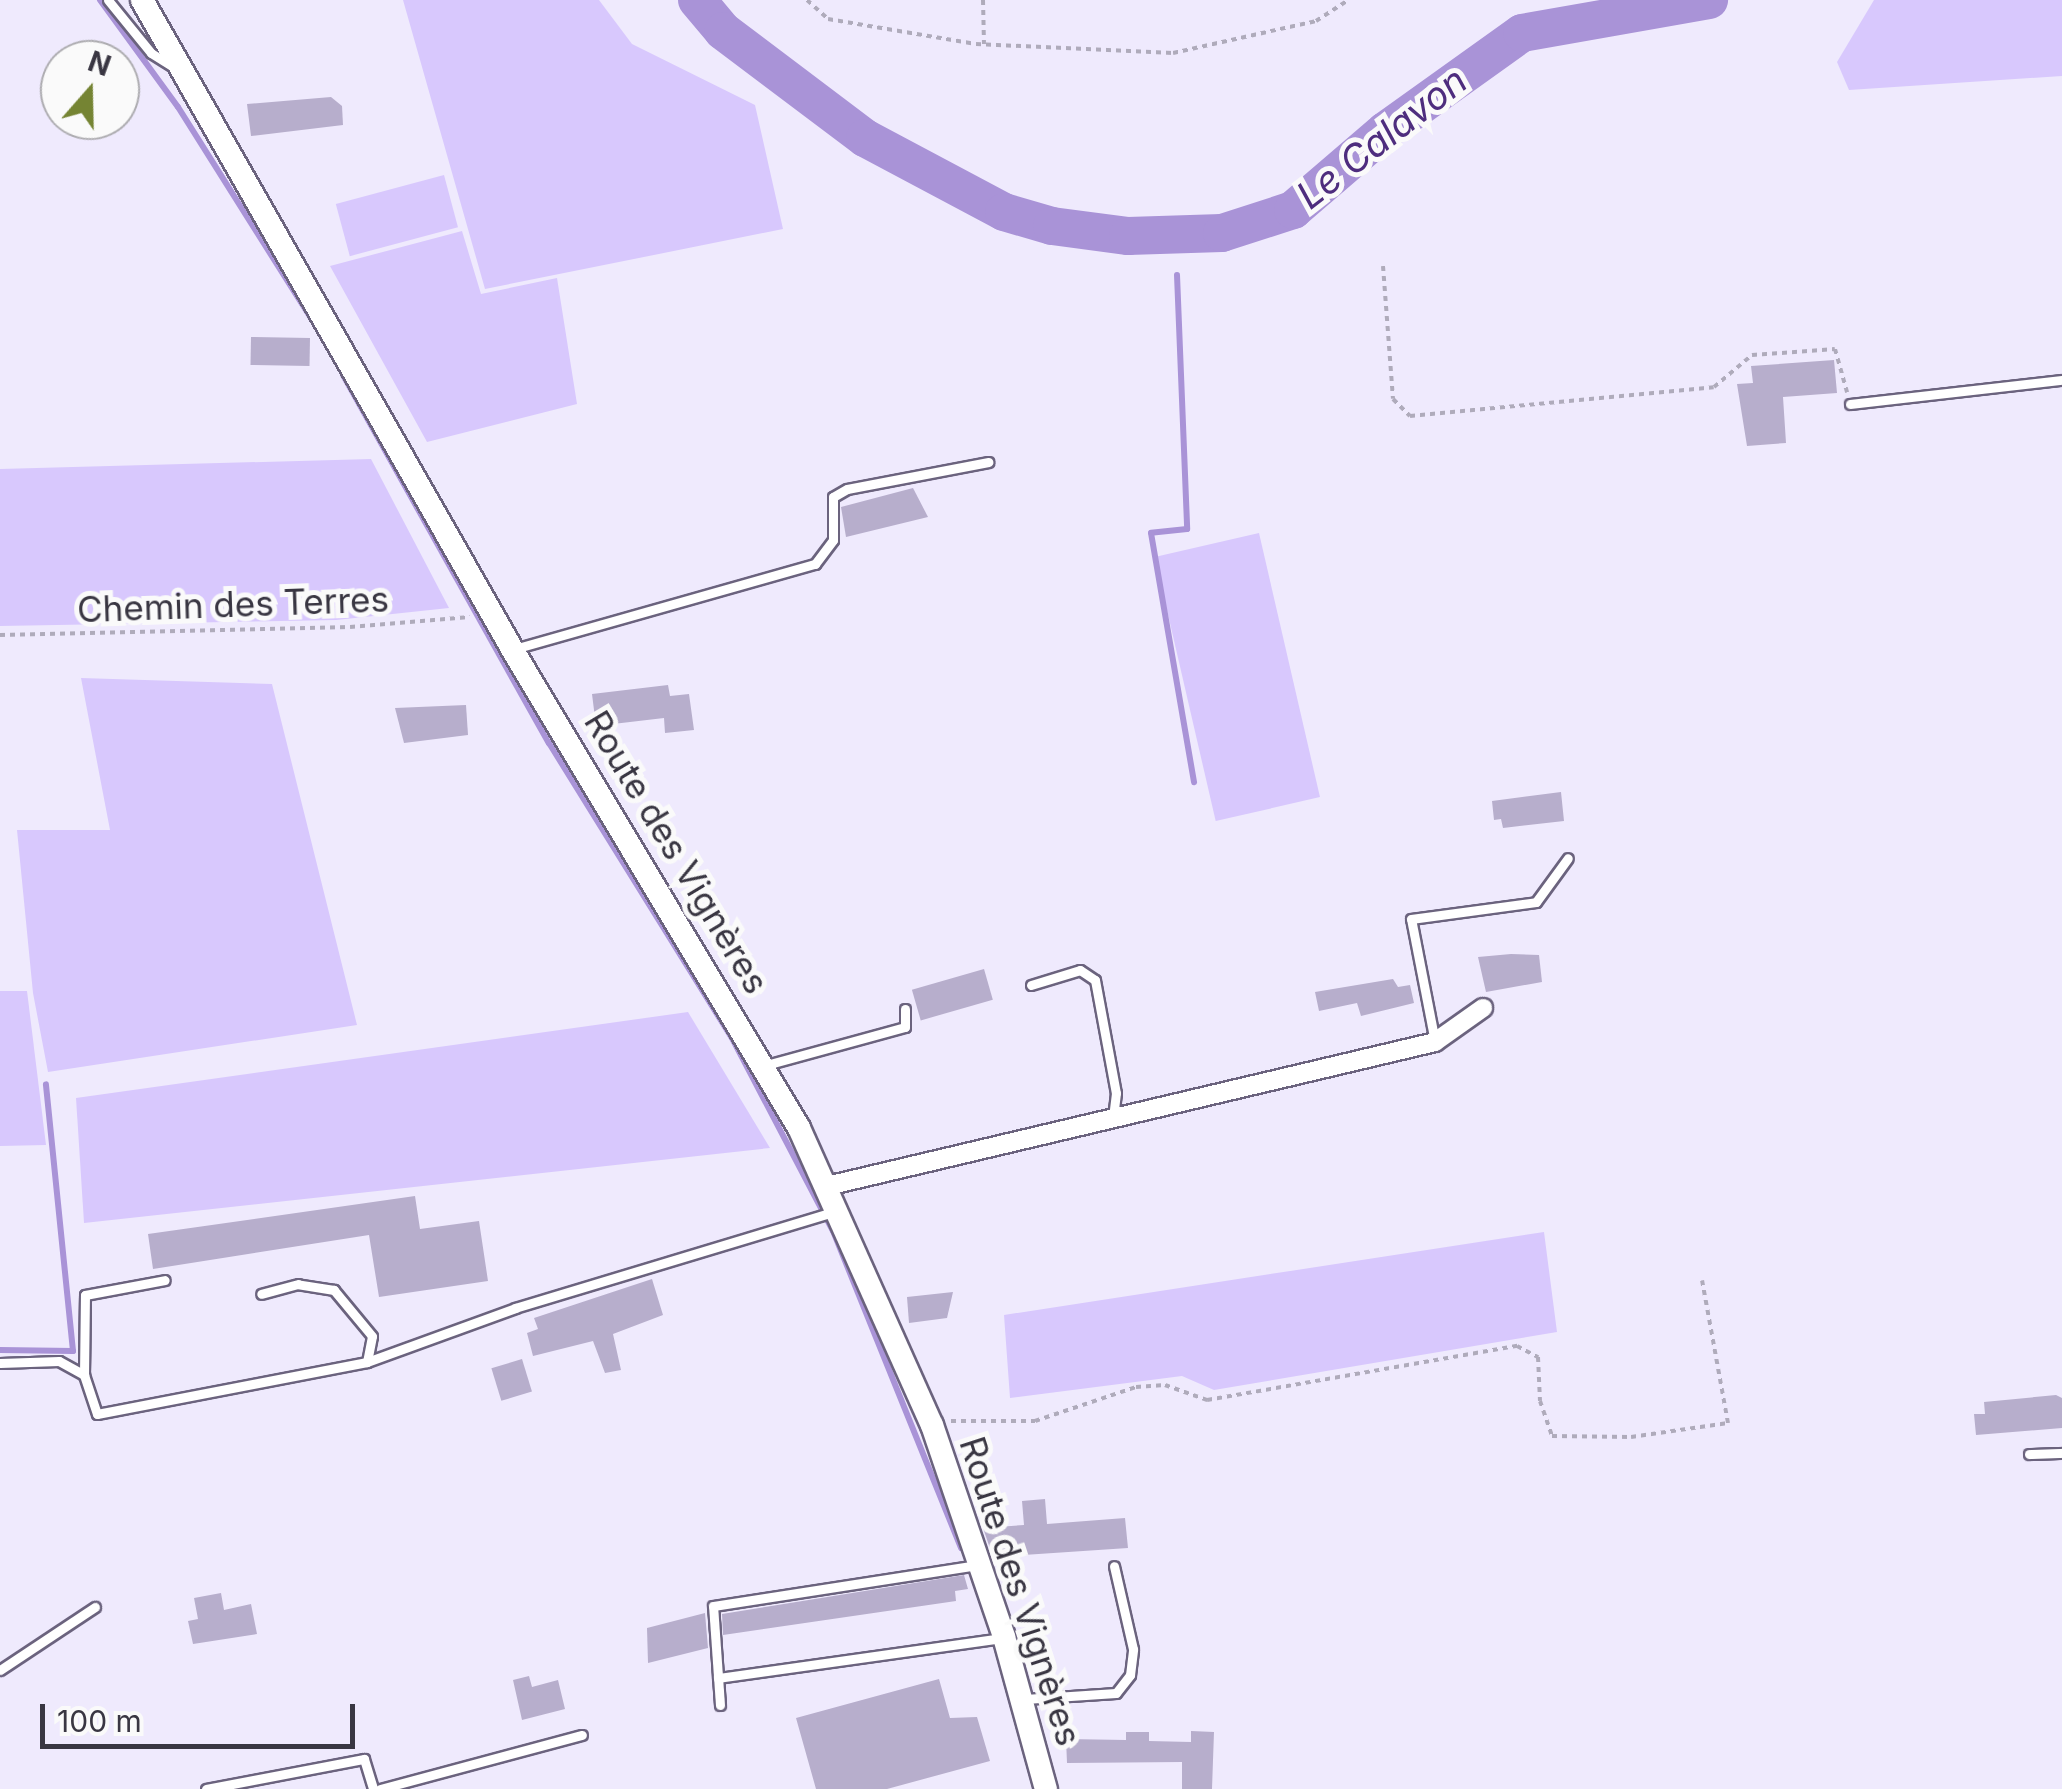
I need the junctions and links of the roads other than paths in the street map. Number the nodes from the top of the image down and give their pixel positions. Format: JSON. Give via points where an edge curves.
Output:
{"nodes":[{"id":1,"x":108,"y":0,"type":"edge"},
{"id":2,"x":142,"y":0,"type":"edge"},
{"id":3,"x":184,"y":72,"type":"junction"},
{"id":4,"x":2062,"y":380,"type":"edge"},
{"id":5,"x":1850,"y":404,"type":"road end"},
{"id":6,"x":988,"y":462,"type":"dead end"},
{"id":7,"x":512,"y":649,"type":"junction"},
{"id":8,"x":1568,"y":858,"type":"dead end"},
{"id":9,"x":1031,"y":985,"type":"dead end"},
{"id":10,"x":1482,"y":1008,"type":"dead end"},
{"id":11,"x":905,"y":1009,"type":"dead end"},
{"id":12,"x":1435,"y":1042,"type":"junction"},
{"id":13,"x":764,"y":1065,"type":"junction"},
{"id":14,"x":1113,"y":1117,"type":"junction"},
{"id":15,"x":827,"y":1186,"type":"junction"},
{"id":16,"x":839,"y":1210,"type":"junction"},
{"id":17,"x":165,"y":1280,"type":"dead end"},
{"id":18,"x":261,"y":1294,"type":"dead end"},
{"id":19,"x":0,"y":1362,"type":"edge"},
{"id":20,"x":367,"y":1362,"type":"junction"},
{"id":21,"x":84,"y":1375,"type":"junction"},
{"id":22,"x":2062,"y":1453,"type":"edge"},
{"id":23,"x":2029,"y":1454,"type":"dead end"},
{"id":24,"x":981,"y":1565,"type":"junction"},
{"id":25,"x":1114,"y":1566,"type":"dead end"},
{"id":26,"x":95,"y":1608,"type":"dead end"},
{"id":27,"x":1004,"y":1637,"type":"junction"},
{"id":28,"x":0,"y":1670,"type":"edge"},
{"id":29,"x":718,"y":1678,"type":"junction"},
{"id":30,"x":1022,"y":1699,"type":"junction"},
{"id":31,"x":720,"y":1705,"type":"dead end"},
{"id":32,"x":582,"y":1735,"type":"dead end"},
{"id":33,"x":1042,"y":1788,"type":"edge"},
{"id":34,"x":206,"y":1789,"type":"edge"},
{"id":35,"x":376,"y":1789,"type":"edge"}],
"edges":[{"from":1,"to":3,"type":"lane","via":[[151,53]]},
{"from":2,"to":3,"type":"street","name":"Route des Vignères"},
{"from":3,"to":7,"type":"street","name":"Route des Vignères"},
{"from":4,"to":5,"type":"lane"},
{"from":6,"to":7,"type":"lane","via":[[846,489],[833,497],[833,540],[815,564]]},
{"from":7,"to":13,"type":"street","name":"Route des Vignères"},
{"from":8,"to":12,"type":"lane","via":[[1536,902],[1410,920]]},
{"from":9,"to":14,"type":"lane","via":[[1080,970],[1094,980],[1116,1093]]},
{"from":10,"to":12,"type":"street"},
{"from":11,"to":13,"type":"lane","via":[[905,1027]]},
{"from":12,"to":14,"type":"street"},
{"from":13,"to":15,"type":"street","name":"Route des Vignères"},
{"from":14,"to":15,"type":"street"},
{"from":15,"to":16,"type":"street","name":"Route des Vignères"},
{"from":16,"to":20,"type":"lane","via":[[515,1308]]},
{"from":16,"to":24,"type":"street","name":"Route des Vignères","via":[[932,1426]]},
{"from":17,"to":21,"type":"lane","via":[[85,1296]]},
{"from":18,"to":20,"type":"lane","via":[[298,1284],[334,1290],[372,1336]]},
{"from":19,"to":21,"type":"lane","via":[[60,1362]]},
{"from":20,"to":21,"type":"lane","via":[[120,1413],[97,1414]]},
{"from":22,"to":23,"type":"lane"},
{"from":24,"to":27,"type":"street","name":"Route des Vignères"},
{"from":24,"to":29,"type":"lane","via":[[713,1606]]},
{"from":25,"to":30,"type":"lane","via":[[1133,1649],[1130,1675],[1116,1693]]},
{"from":26,"to":28,"type":"lane"},
{"from":27,"to":29,"type":"lane"},
{"from":27,"to":30,"type":"street","name":"Route des Vignères"},
{"from":29,"to":31,"type":"lane"},
{"from":30,"to":33,"type":"street","name":"Route des Vignères"},
{"from":32,"to":35,"type":"lane"},
{"from":34,"to":35,"type":"lane","via":[[364,1759]]}]}
